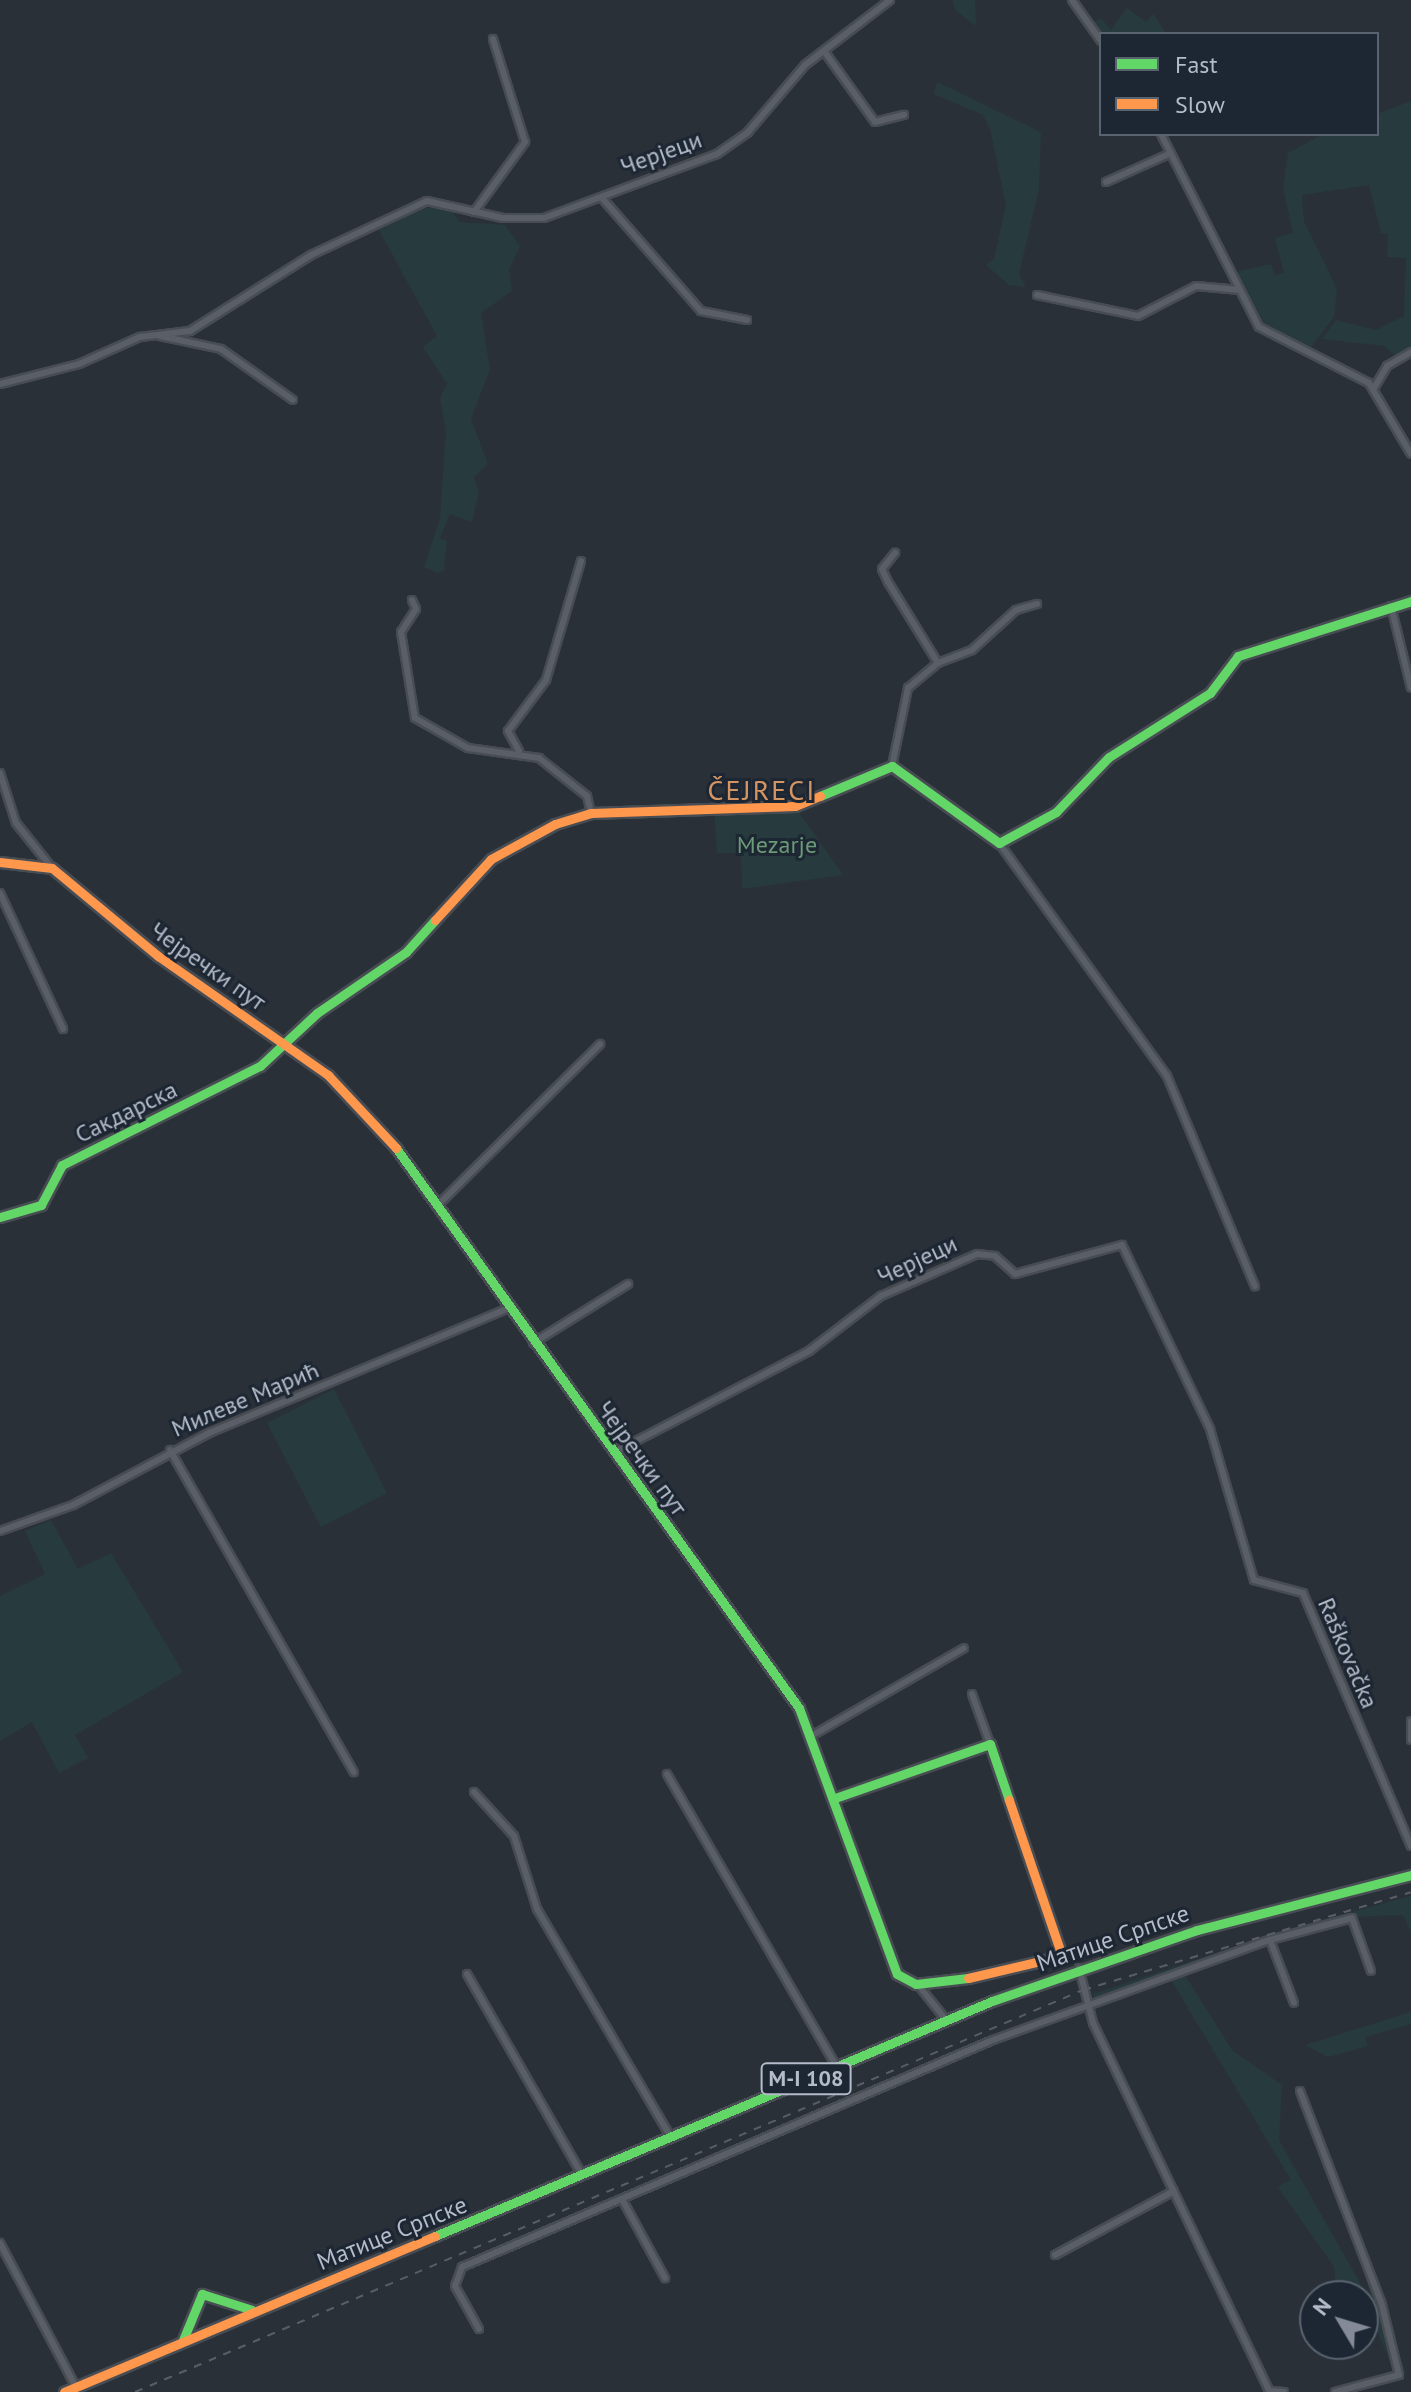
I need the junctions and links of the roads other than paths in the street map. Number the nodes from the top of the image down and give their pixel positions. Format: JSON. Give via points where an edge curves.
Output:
{"nodes":[{"id":1,"x":888,"y":0,"type":"edge"},
{"id":2,"x":1072,"y":0,"type":"edge"},
{"id":3,"x":1099,"y":38,"type":"edge"},
{"id":4,"x":493,"y":39,"type":"dead end"},
{"id":5,"x":824,"y":51,"type":"junction"},
{"id":6,"x":904,"y":115,"type":"dead end"},
{"id":7,"x":1162,"y":136,"type":"edge"},
{"id":8,"x":1171,"y":153,"type":"junction"},
{"id":9,"x":1106,"y":182,"type":"dead end"},
{"id":10,"x":602,"y":198,"type":"junction"},
{"id":11,"x":474,"y":212,"type":"junction"},
{"id":12,"x":1240,"y":290,"type":"junction"},
{"id":13,"x":1037,"y":295,"type":"dead end"},
{"id":14,"x":747,"y":320,"type":"dead end"},
{"id":15,"x":152,"y":334,"type":"junction"},
{"id":16,"x":1411,"y":352,"type":"edge"},
{"id":17,"x":0,"y":384,"type":"edge"},
{"id":18,"x":1374,"y":388,"type":"junction"},
{"id":19,"x":293,"y":400,"type":"dead end"},
{"id":20,"x":1411,"y":454,"type":"edge"},
{"id":21,"x":895,"y":553,"type":"dead end"},
{"id":22,"x":581,"y":561,"type":"dead end"},
{"id":23,"x":412,"y":600,"type":"dead end"},
{"id":24,"x":1411,"y":601,"type":"edge"},
{"id":25,"x":1037,"y":604,"type":"dead end"},
{"id":26,"x":1391,"y":606,"type":"junction"},
{"id":27,"x":938,"y":663,"type":"junction"},
{"id":28,"x":1411,"y":688,"type":"edge"},
{"id":29,"x":519,"y":751,"type":"junction"},
{"id":30,"x":892,"y":766,"type":"junction"},
{"id":31,"x":0,"y":773,"type":"edge"},
{"id":32,"x":591,"y":813,"type":"junction"},
{"id":33,"x":999,"y":843,"type":"junction"},
{"id":34,"x":0,"y":862,"type":"edge"},
{"id":35,"x":52,"y":868,"type":"junction"},
{"id":36,"x":0,"y":893,"type":"edge"},
{"id":37,"x":63,"y":1029,"type":"dead end"},
{"id":38,"x":282,"y":1044,"type":"junction"},
{"id":39,"x":600,"y":1044,"type":"dead end"},
{"id":40,"x":437,"y":1206,"type":"junction"},
{"id":41,"x":0,"y":1217,"type":"edge"},
{"id":42,"x":628,"y":1284,"type":"dead end"},
{"id":43,"x":1255,"y":1286,"type":"dead end"},
{"id":44,"x":509,"y":1308,"type":"junction"},
{"id":45,"x":533,"y":1343,"type":"junction"},
{"id":46,"x":170,"y":1450,"type":"junction"},
{"id":47,"x":614,"y":1453,"type":"junction"},
{"id":48,"x":1232,"y":1508,"type":"joint"},
{"id":49,"x":0,"y":1531,"type":"edge"},
{"id":50,"x":964,"y":1648,"type":"dead end"},
{"id":51,"x":972,"y":1694,"type":"dead end"},
{"id":52,"x":1411,"y":1721,"type":"edge"},
{"id":53,"x":813,"y":1735,"type":"junction"},
{"id":54,"x":1411,"y":1740,"type":"edge"},
{"id":55,"x":990,"y":1744,"type":"junction"},
{"id":56,"x":354,"y":1772,"type":"dead end"},
{"id":57,"x":667,"y":1774,"type":"dead end"},
{"id":58,"x":474,"y":1792,"type":"dead end"},
{"id":59,"x":835,"y":1798,"type":"junction"},
{"id":60,"x":1411,"y":1846,"type":"edge"},
{"id":61,"x":1411,"y":1875,"type":"edge"},
{"id":62,"x":1270,"y":1940,"type":"junction"},
{"id":63,"x":1079,"y":1968,"type":"junction"},
{"id":64,"x":1371,"y":1971,"type":"dead end"},
{"id":65,"x":467,"y":1974,"type":"dead end"},
{"id":66,"x":916,"y":1984,"type":"junction"},
{"id":67,"x":1086,"y":2003,"type":"junction"},
{"id":68,"x":1294,"y":2003,"type":"dead end"},
{"id":69,"x":946,"y":2021,"type":"junction"},
{"id":70,"x":836,"y":2066,"type":"junction"},
{"id":71,"x":1300,"y":2091,"type":"dead end"},
{"id":72,"x":671,"y":2137,"type":"junction"},
{"id":73,"x":582,"y":2175,"type":"junction"},
{"id":74,"x":1174,"y":2191,"type":"junction"},
{"id":75,"x":623,"y":2201,"type":"junction"},
{"id":76,"x":0,"y":2243,"type":"edge"},
{"id":77,"x":1055,"y":2255,"type":"dead end"},
{"id":78,"x":665,"y":2278,"type":"dead end"},
{"id":79,"x":256,"y":2310,"type":"junction"},
{"id":80,"x":479,"y":2329,"type":"dead end"},
{"id":81,"x":182,"y":2341,"type":"junction"},
{"id":82,"x":76,"y":2387,"type":"junction"},
{"id":83,"x":1270,"y":2391,"type":"edge"},
{"id":84,"x":64,"y":2392,"type":"edge"},
{"id":85,"x":1284,"y":2392,"type":"edge"},
{"id":86,"x":1335,"y":2392,"type":"edge"}],
"edges":[{"from":1,"to":5,"type":"street","name":"Черјеци"},
{"from":2,"to":3,"type":"street"},
{"from":4,"to":11,"type":"street","via":[[525,142]]},
{"from":5,"to":6,"type":"street","via":[[875,122]]},
{"from":5,"to":10,"type":"street","name":"Черјеци","via":[[732,146]]},
{"from":7,"to":8,"type":"street"},
{"from":8,"to":9,"type":"street"},
{"from":8,"to":12,"type":"street"},
{"from":10,"to":11,"type":"street","name":"Черјеци","via":[[544,218]]},
{"from":10,"to":14,"type":"street","via":[[701,311]]},
{"from":11,"to":15,"type":"street","name":"Черјеци","via":[[427,201],[311,255],[199,327]]},
{"from":12,"to":13,"type":"street","via":[[1196,286],[1138,316]]},
{"from":12,"to":18,"type":"street","via":[[1268,336]]},
{"from":15,"to":17,"type":"street","name":"Черјеци"},
{"from":15,"to":19,"type":"street","via":[[221,349]]},
{"from":16,"to":18,"type":"street","via":[[1387,366]]},
{"from":18,"to":20,"type":"street"},
{"from":21,"to":27,"type":"street","via":[[882,569]]},
{"from":22,"to":29,"type":"street","via":[[546,680],[508,731]]},
{"from":23,"to":29,"type":"street","via":[[416,609],[401,632],[415,718],[468,748]]},
{"from":24,"to":26,"type":"street"},
{"from":25,"to":27,"type":"street","via":[[1016,610],[972,650]]},
{"from":26,"to":28,"type":"street"},
{"from":26,"to":33,"type":"street","via":[[1253,648],[1210,693],[1109,757],[1056,812]]},
{"from":27,"to":30,"type":"street","via":[[908,688]]},
{"from":29,"to":32,"type":"street","via":[[578,787]]},
{"from":30,"to":32,"type":"street","via":[[795,806]]},
{"from":30,"to":33,"type":"street"},
{"from":31,"to":35,"type":"street","via":[[16,823]]},
{"from":32,"to":38,"type":"street","via":[[491,859],[406,952]]},
{"from":33,"to":43,"type":"street","via":[[1167,1076]]},
{"from":34,"to":35,"type":"street"},
{"from":35,"to":38,"type":"street","name":"Чејречки пут","via":[[131,935]]},
{"from":36,"to":37,"type":"street"},
{"from":38,"to":40,"type":"street","name":"Чејречки пут","via":[[373,1117]]},
{"from":38,"to":41,"type":"street","name":"Сакдарска","via":[[242,1078],[62,1165],[41,1205]]},
{"from":39,"to":40,"type":"street"},
{"from":40,"to":44,"type":"street","name":"Чејречки пут"},
{"from":42,"to":45,"type":"street"},
{"from":44,"to":45,"type":"street","name":"Чејречки пут"},
{"from":44,"to":46,"type":"street","name":"Милеве Мaрић"},
{"from":45,"to":47,"type":"street","name":"Чејречки пут"},
{"from":46,"to":49,"type":"street","name":"Милеве Мaрић","via":[[73,1505]]},
{"from":46,"to":56,"type":"street"},
{"from":47,"to":48,"type":"street","name":"Черјеци","via":[[809,1351],[881,1296],[977,1254],[995,1256],[1015,1274],[1115,1243],[1126,1249],[1185,1366]]},
{"from":47,"to":53,"type":"street","name":"Чејречки пут"},
{"from":48,"to":60,"type":"street","name":"Raškovačka","via":[[1254,1580],[1303,1593]]},
{"from":50,"to":53,"type":"street"},
{"from":51,"to":55,"type":"street"},
{"from":52,"to":54,"type":"street"},
{"from":53,"to":59,"type":"street","name":"Чејречки пут"},
{"from":55,"to":59,"type":"street"},
{"from":55,"to":66,"type":"street","via":[[1064,1953],[984,1978]]},
{"from":57,"to":70,"type":"street"},
{"from":58,"to":72,"type":"street","via":[[514,1836],[520,1874]]},
{"from":59,"to":66,"type":"street","name":"Чејречки пут","via":[[890,1966]]},
{"from":61,"to":63,"type":"street","name":"Матице Српске","number":"M-I 108"},
{"from":62,"to":64,"type":"street","via":[[1352,1918]]},
{"from":62,"to":67,"type":"street"},
{"from":62,"to":68,"type":"street"},
{"from":63,"to":67,"type":"street"},
{"from":63,"to":69,"type":"street","name":"Матице Српске","number":"M-I 108"},
{"from":65,"to":73,"type":"street"},
{"from":66,"to":69,"type":"street","via":[[931,1994]]},
{"from":67,"to":74,"type":"street"},
{"from":67,"to":75,"type":"street"},
{"from":69,"to":70,"type":"street","name":"Матице Српске","number":"M-I 108"},
{"from":70,"to":72,"type":"street","name":"Матице Српске","number":"M-I 108"},
{"from":71,"to":86,"type":"street","via":[[1382,2305],[1399,2375]]},
{"from":72,"to":73,"type":"street","name":"Матице Српске","number":"M-I 108"},
{"from":73,"to":79,"type":"street","name":"Матице Српске","number":"M-I 108"},
{"from":74,"to":77,"type":"street"},
{"from":74,"to":83,"type":"street"},
{"from":75,"to":78,"type":"street"},
{"from":75,"to":80,"type":"street","via":[[462,2267],[455,2286]]},
{"from":76,"to":82,"type":"street"},
{"from":79,"to":81,"type":"street","name":"Матице Српске","number":"M-I 108"},
{"from":79,"to":81,"type":"street","via":[[228,2308],[202,2294]]},
{"from":81,"to":82,"type":"street","number":"M-I 108"},
{"from":82,"to":84,"type":"street","number":"M-I 108"},
{"from":83,"to":85,"type":"street"}]}
